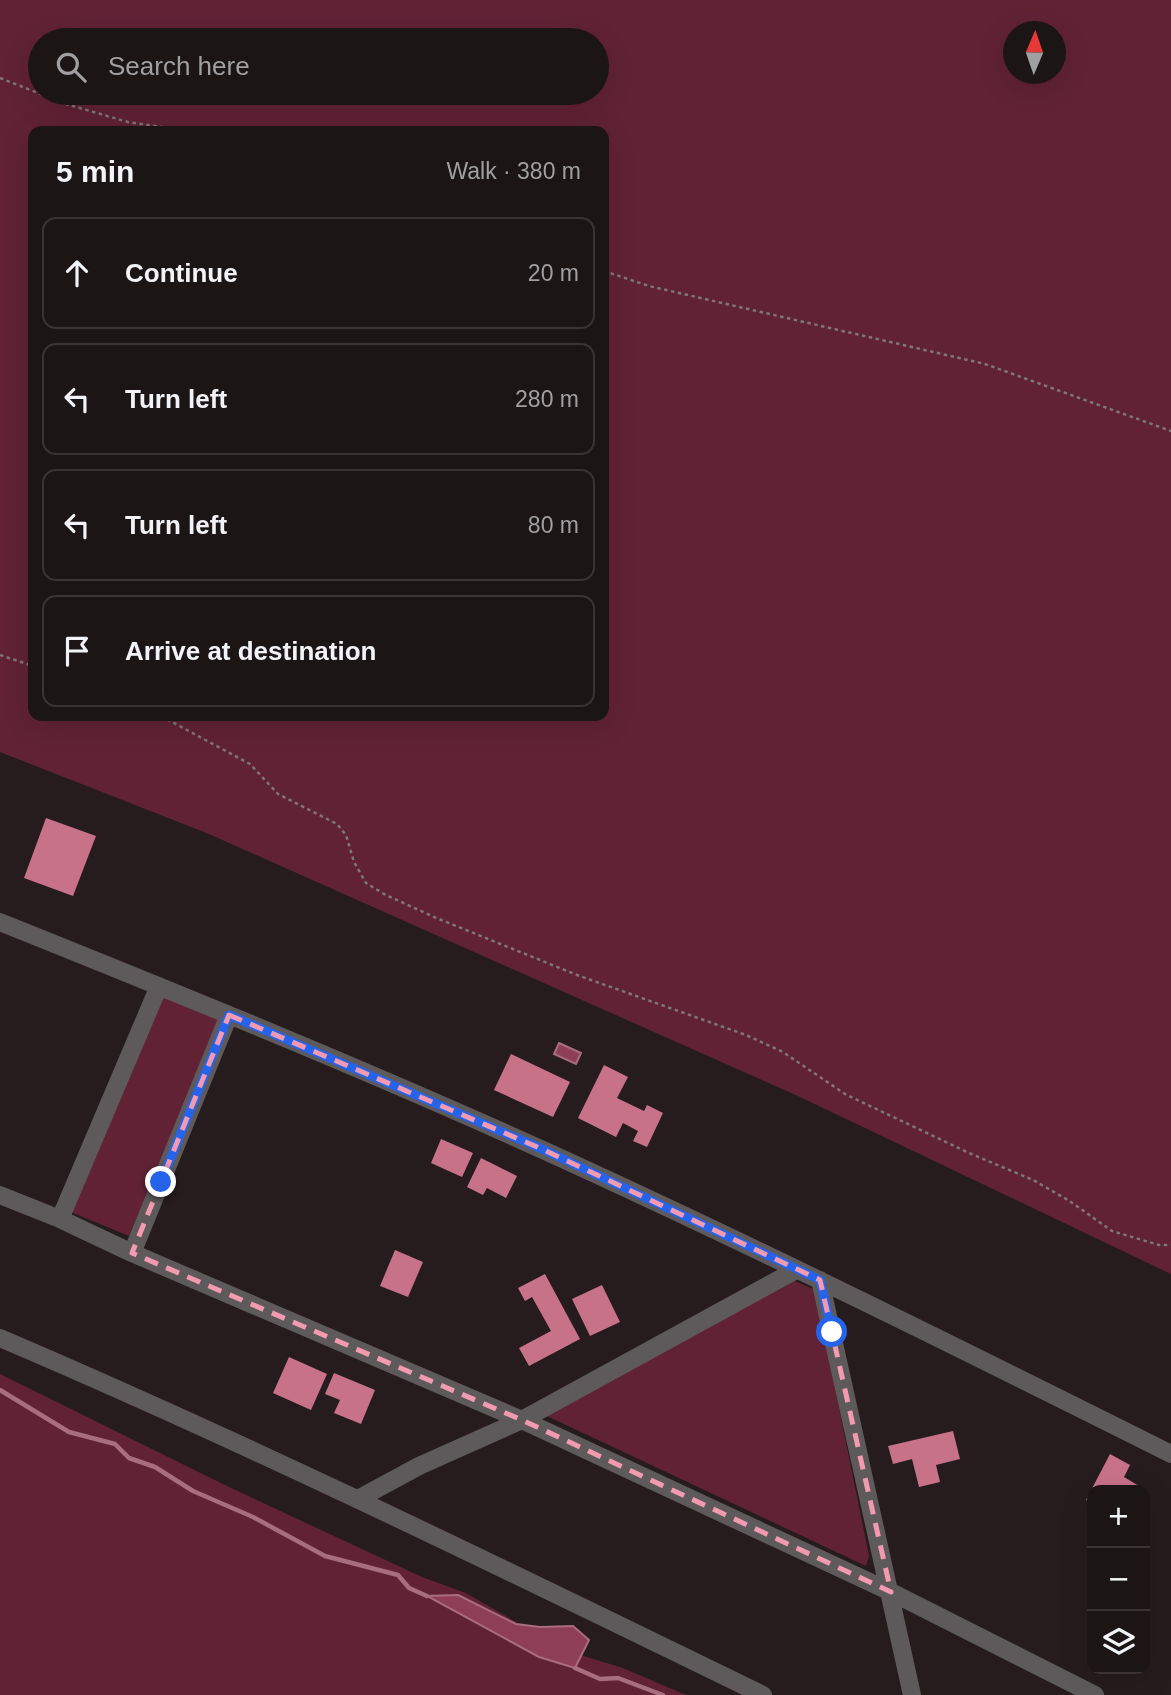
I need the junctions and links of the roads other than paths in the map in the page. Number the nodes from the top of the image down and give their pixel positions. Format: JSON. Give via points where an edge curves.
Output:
{"nodes":[{"id":1,"x":0,"y":922,"type":"edge"},
{"id":2,"x":159,"y":986,"type":"junction"},
{"id":3,"x":229,"y":1015,"type":"junction"},
{"id":4,"x":0,"y":1195,"type":"edge"},
{"id":5,"x":60,"y":1219,"type":"junction"},
{"id":6,"x":132,"y":1253,"type":"junction"},
{"id":7,"x":796,"y":1269,"type":"junction"},
{"id":8,"x":820,"y":1280,"type":"junction"},
{"id":9,"x":0,"y":1338,"type":"edge"},
{"id":10,"x":522,"y":1420,"type":"junction"},
{"id":11,"x":1171,"y":1454,"type":"edge"},
{"id":12,"x":358,"y":1499,"type":"junction"},
{"id":13,"x":891,"y":1592,"type":"junction"},
{"id":14,"x":763,"y":1695,"type":"edge"},
{"id":15,"x":912,"y":1695,"type":"edge"},
{"id":16,"x":1095,"y":1695,"type":"edge"}],
"edges":[{"from":1,"to":2,"type":"street"},
{"from":2,"to":3,"type":"street"},
{"from":2,"to":5,"type":"street"},
{"from":3,"to":6,"type":"street"},
{"from":3,"to":7,"type":"street","via":[[542,1149]]},
{"from":4,"to":5,"type":"street"},
{"from":5,"to":6,"type":"street"},
{"from":6,"to":10,"type":"street"},
{"from":7,"to":8,"type":"street"},
{"from":7,"to":10,"type":"street"},
{"from":8,"to":11,"type":"street"},
{"from":8,"to":13,"type":"street"},
{"from":9,"to":12,"type":"street"},
{"from":10,"to":12,"type":"street"},
{"from":10,"to":13,"type":"street"},
{"from":12,"to":14,"type":"street"},
{"from":13,"to":15,"type":"street"},
{"from":13,"to":16,"type":"street"}]}
